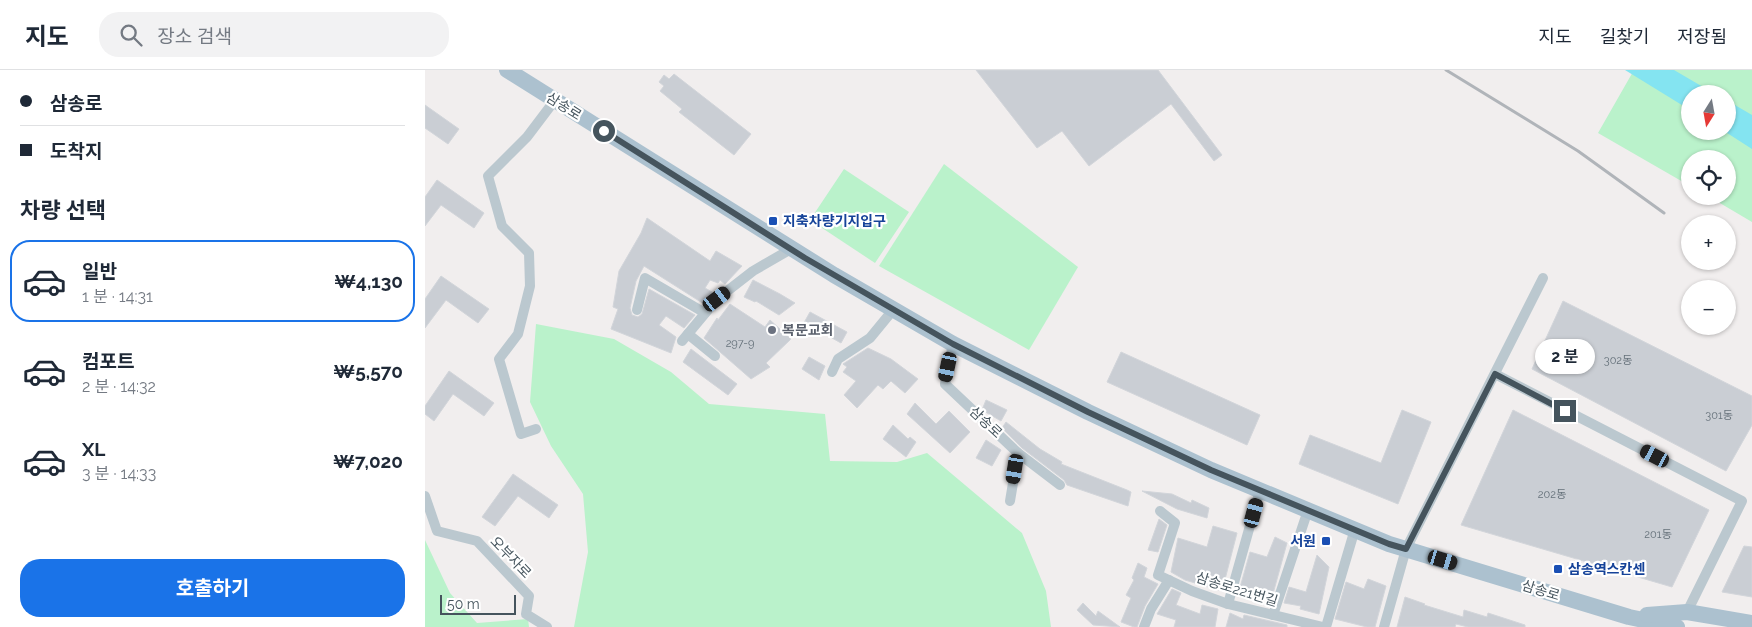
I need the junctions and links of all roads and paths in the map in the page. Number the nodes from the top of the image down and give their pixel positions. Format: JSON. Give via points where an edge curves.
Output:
{"nodes":[{"id":1,"x":507,"y":70,"type":"edge"},
{"id":2,"x":555,"y":100,"type":"junction"},
{"id":3,"x":791,"y":249,"type":"junction"},
{"id":4,"x":1543,"y":278,"type":"dead end"},
{"id":5,"x":637,"y":310,"type":"dead end"},
{"id":6,"x":893,"y":310,"type":"junction"},
{"id":7,"x":705,"y":313,"type":"junction"},
{"id":8,"x":953,"y":344,"type":"junction"},
{"id":9,"x":715,"y":356,"type":"dead end"},
{"id":10,"x":832,"y":372,"type":"dead end"},
{"id":11,"x":1495,"y":374,"type":"junction"},
{"id":12,"x":536,"y":429,"type":"dead end"},
{"id":13,"x":1018,"y":453,"type":"junction"},
{"id":14,"x":1060,"y":485,"type":"dead end"},
{"id":15,"x":1260,"y":490,"type":"junction"},
{"id":16,"x":425,"y":496,"type":"edge"},
{"id":17,"x":1010,"y":501,"type":"dead end"},
{"id":18,"x":1308,"y":510,"type":"junction"},
{"id":19,"x":1160,"y":511,"type":"dead end"},
{"id":20,"x":1355,"y":529,"type":"junction"},
{"id":21,"x":1406,"y":549,"type":"junction"},
{"id":22,"x":1169,"y":580,"type":"junction"},
{"id":23,"x":1228,"y":604,"type":"junction"},
{"id":24,"x":1687,"y":612,"type":"junction"},
{"id":25,"x":1273,"y":614,"type":"junction"},
{"id":26,"x":1629,"y":617,"type":"junction"},
{"id":27,"x":1752,"y":623,"type":"edge"},
{"id":28,"x":547,"y":627,"type":"edge"},
{"id":29,"x":1144,"y":627,"type":"edge"},
{"id":30,"x":1325,"y":627,"type":"edge"},
{"id":31,"x":1384,"y":627,"type":"edge"},
{"id":32,"x":1646,"y":627,"type":"edge"},
{"id":33,"x":1677,"y":627,"type":"edge"}],
"edges":[{"from":1,"to":2,"type":"main road","name":"삼송로"},
{"from":2,"to":3,"type":"main road","name":"삼송로"},
{"from":2,"to":12,"type":"street","via":[[527,137],[488,176],[502,226],[529,253],[530,286],[518,334],[499,359],[521,434]]},
{"from":3,"to":6,"type":"main road","name":"삼송로"},
{"from":3,"to":7,"type":"street","via":[[753,271],[717,299]]},
{"from":4,"to":11,"type":"street"},
{"from":5,"to":7,"type":"street","via":[[645,278]]},
{"from":6,"to":8,"type":"main road","name":"삼송로"},
{"from":6,"to":10,"type":"street","via":[[870,338],[838,359]]},
{"from":7,"to":9,"type":"street","via":[[685,338]]},
{"from":8,"to":13,"type":"street","name":"삼송로","via":[[945,384]]},
{"from":8,"to":15,"type":"main road","name":"삼송로","via":[[1088,412]]},
{"from":11,"to":21,"type":"street"},
{"from":11,"to":24,"type":"street","via":[[1742,501]]},
{"from":13,"to":14,"type":"street","name":"삼송로"},
{"from":13,"to":17,"type":"street"},
{"from":15,"to":18,"type":"main road","name":"삼송로"},
{"from":15,"to":23,"type":"street"},
{"from":16,"to":28,"type":"street","name":"오부자로","via":[[437,531],[477,541],[529,596],[526,614]]},
{"from":18,"to":20,"type":"main road","name":"삼송로"},
{"from":18,"to":25,"type":"street"},
{"from":19,"to":22,"type":"street","via":[[1175,523],[1158,575]]},
{"from":20,"to":21,"type":"main road","name":"삼송로"},
{"from":20,"to":30,"type":"street"},
{"from":21,"to":26,"type":"main road","name":"삼송로"},
{"from":21,"to":31,"type":"street"},
{"from":22,"to":23,"type":"street","name":"삼송로221번길"},
{"from":22,"to":29,"type":"street"},
{"from":23,"to":25,"type":"street","name":"삼송로221번길"},
{"from":24,"to":26,"type":"main road"},
{"from":24,"to":27,"type":"main road"},
{"from":25,"to":30,"type":"street","name":"삼송로221번길"},
{"from":26,"to":32,"type":"main road"},
{"from":26,"to":33,"type":"main road","name":"삼송로"}]}
